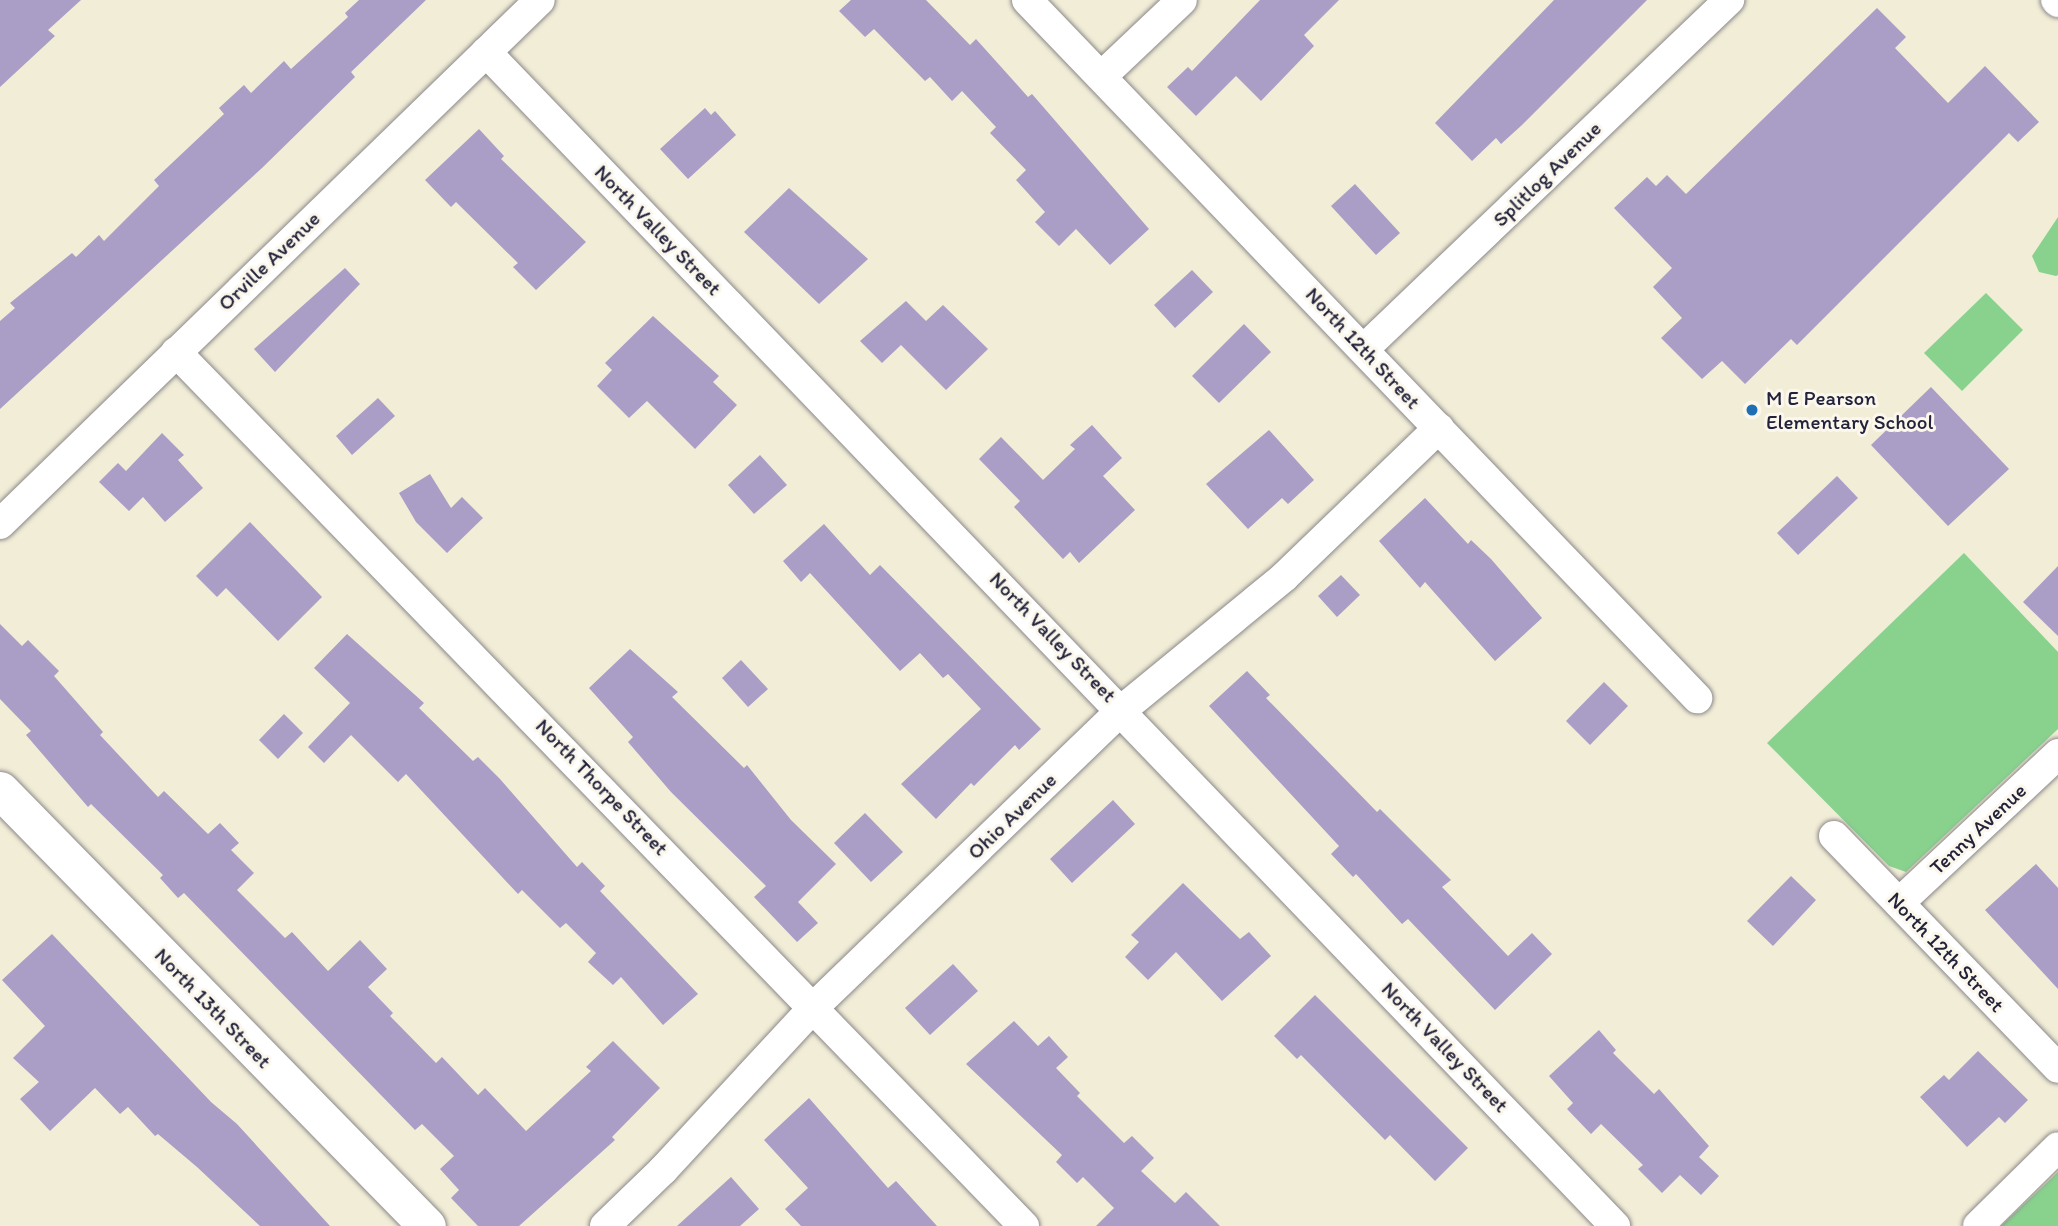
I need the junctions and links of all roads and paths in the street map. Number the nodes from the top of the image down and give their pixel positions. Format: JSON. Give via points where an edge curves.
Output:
{"nodes":[{"id":1,"x":540,"y":0,"type":"edge"},
{"id":2,"x":1027,"y":0,"type":"edge"},
{"id":3,"x":1182,"y":0,"type":"edge"},
{"id":4,"x":1729,"y":0,"type":"edge"},
{"id":5,"x":486,"y":52,"type":"junction"},
{"id":6,"x":1102,"y":76,"type":"junction"},
{"id":7,"x":1366,"y":348,"type":"junction"},
{"id":8,"x":176,"y":352,"type":"junction"},
{"id":9,"x":1439,"y":428,"type":"junction"},
{"id":10,"x":0,"y":524,"type":"edge"},
{"id":11,"x":1698,"y":698,"type":"dead end"},
{"id":12,"x":1123,"y":709,"type":"junction"},
{"id":13,"x":2058,"y":754,"type":"edge"},
{"id":14,"x":0,"y":790,"type":"edge"},
{"id":15,"x":1834,"y":836,"type":"dead end"},
{"id":16,"x":1899,"y":903,"type":"junction"},
{"id":17,"x":815,"y":1006,"type":"junction"},
{"id":18,"x":2058,"y":1068,"type":"edge"},
{"id":19,"x":2058,"y":1147,"type":"edge"},
{"id":20,"x":427,"y":1226,"type":"edge"},
{"id":21,"x":605,"y":1226,"type":"edge"},
{"id":22,"x":1024,"y":1226,"type":"edge"},
{"id":23,"x":1615,"y":1226,"type":"edge"},
{"id":24,"x":1978,"y":1226,"type":"edge"}],
"edges":[{"from":1,"to":5,"type":"street","name":"Orville Avenue"},
{"from":2,"to":6,"type":"street","name":"North 12th Street"},
{"from":3,"to":6,"type":"street"},
{"from":4,"to":7,"type":"street","name":"Splitlog Avenue"},
{"from":5,"to":8,"type":"street","name":"Orville Avenue"},
{"from":5,"to":12,"type":"street","name":"North Valley Street"},
{"from":6,"to":7,"type":"street","name":"North 12th Street"},
{"from":7,"to":9,"type":"street","name":"North 12th Street"},
{"from":8,"to":10,"type":"street","name":"Orville Avenue"},
{"from":8,"to":17,"type":"street","name":"North Thorpe Street"},
{"from":9,"to":11,"type":"street","name":"North 12th Street"},
{"from":9,"to":12,"type":"street","name":"Ohio Avenue","via":[[1284,577]]},
{"from":12,"to":17,"type":"street","name":"Ohio Avenue"},
{"from":12,"to":23,"type":"street","name":"North Valley Street"},
{"from":13,"to":16,"type":"street","name":"Tenny Avenue"},
{"from":14,"to":20,"type":"street","name":"North 13th Street"},
{"from":15,"to":16,"type":"street","name":"North 12th Street"},
{"from":16,"to":18,"type":"street","name":"North 12th Street"},
{"from":17,"to":21,"type":"street","name":"Ohio Avenue"},
{"from":17,"to":22,"type":"street","name":"North Thorpe Street"},
{"from":19,"to":24,"type":"street"}]}
